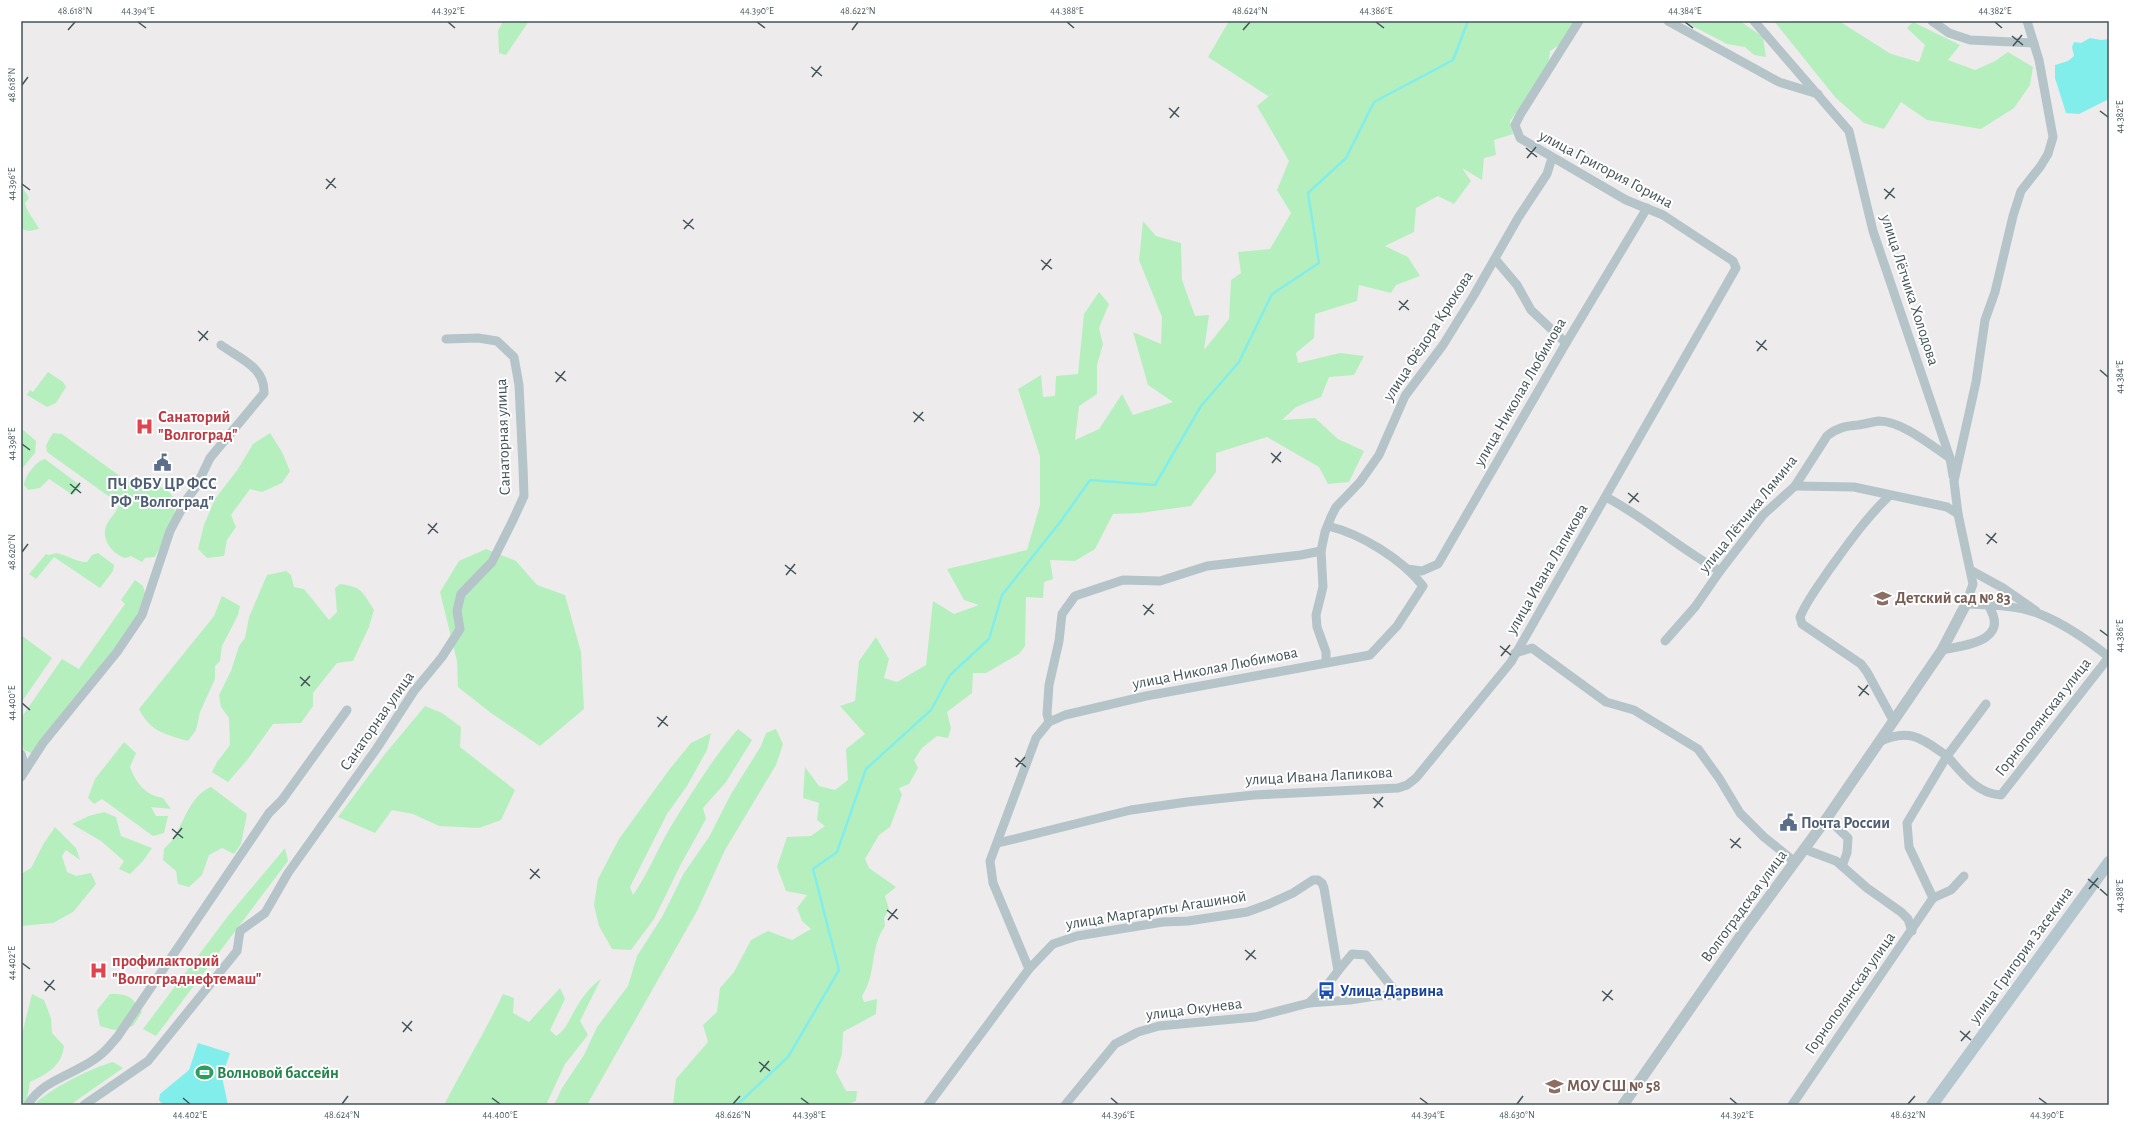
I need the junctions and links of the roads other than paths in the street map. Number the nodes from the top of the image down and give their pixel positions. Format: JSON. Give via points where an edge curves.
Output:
{"nodes":[{"id":1,"x":1579,"y":21,"type":"edge"},
{"id":2,"x":1668,"y":21,"type":"edge"},
{"id":3,"x":1754,"y":21,"type":"edge"},
{"id":4,"x":1932,"y":21,"type":"edge"},
{"id":5,"x":2027,"y":21,"type":"edge"},
{"id":6,"x":2034,"y":43,"type":"junction"},
{"id":7,"x":1818,"y":94,"type":"junction"},
{"id":8,"x":1552,"y":158,"type":"junction"},
{"id":9,"x":1647,"y":208,"type":"junction"},
{"id":10,"x":1495,"y":259,"type":"junction"},
{"id":11,"x":1732,"y":261,"type":"joint"},
{"id":12,"x":446,"y":339,"type":"dead end"},
{"id":13,"x":1566,"y":343,"type":"junction"},
{"id":14,"x":221,"y":346,"type":"dead end"},
{"id":15,"x":1950,"y":458,"type":"junction"},
{"id":16,"x":1954,"y":481,"type":"junction"},
{"id":17,"x":1795,"y":486,"type":"junction"},
{"id":18,"x":1889,"y":496,"type":"junction"},
{"id":19,"x":1606,"y":497,"type":"junction"},
{"id":20,"x":1958,"y":514,"type":"junction"},
{"id":21,"x":1328,"y":526,"type":"junction"},
{"id":22,"x":1321,"y":551,"type":"junction"},
{"id":23,"x":1407,"y":569,"type":"junction"},
{"id":24,"x":1720,"y":571,"type":"junction"},
{"id":25,"x":1972,"y":571,"type":"junction"},
{"id":26,"x":1966,"y":604,"type":"junction"},
{"id":27,"x":1988,"y":605,"type":"junction"},
{"id":28,"x":2040,"y":614,"type":"junction"},
{"id":29,"x":1530,"y":628,"type":"junction"},
{"id":30,"x":1665,"y":641,"type":"dead end"},
{"id":31,"x":1942,"y":650,"type":"junction"},
{"id":32,"x":1538,"y":651,"type":"junction"},
{"id":33,"x":1515,"y":653,"type":"junction"},
{"id":34,"x":2109,"y":657,"type":"edge"},
{"id":35,"x":1326,"y":662,"type":"junction"},
{"id":36,"x":1986,"y":704,"type":"dead end"},
{"id":37,"x":347,"y":710,"type":"dead end"},
{"id":38,"x":1893,"y":720,"type":"junction"},
{"id":39,"x":1049,"y":722,"type":"junction"},
{"id":40,"x":1878,"y":742,"type":"junction"},
{"id":41,"x":21,"y":754,"type":"edge"},
{"id":42,"x":1947,"y":756,"type":"junction"},
{"id":43,"x":24,"y":773,"type":"edge"},
{"id":44,"x":1827,"y":818,"type":"junction"},
{"id":45,"x":998,"y":843,"type":"junction"},
{"id":46,"x":1804,"y":849,"type":"junction"},
{"id":47,"x":1795,"y":862,"type":"junction"},
{"id":48,"x":2109,"y":862,"type":"edge"},
{"id":49,"x":1842,"y":866,"type":"junction"},
{"id":50,"x":1964,"y":876,"type":"dead end"},
{"id":51,"x":1933,"y":898,"type":"junction"},
{"id":52,"x":1912,"y":930,"type":"junction"},
{"id":53,"x":1029,"y":969,"type":"junction"},
{"id":54,"x":1338,"y":971,"type":"junction"},
{"id":55,"x":1309,"y":1003,"type":"junction"},
{"id":56,"x":28,"y":1105,"type":"edge"},
{"id":57,"x":84,"y":1105,"type":"edge"},
{"id":58,"x":928,"y":1105,"type":"edge"},
{"id":59,"x":1065,"y":1105,"type":"edge"},
{"id":60,"x":1623,"y":1105,"type":"edge"},
{"id":61,"x":1792,"y":1105,"type":"edge"},
{"id":62,"x":1932,"y":1105,"type":"edge"}],
"edges":[{"from":1,"to":8,"type":"street","name":"улица Григория Горина","via":[[1515,125],[1520,138]]},
{"from":2,"to":7,"type":"street","via":[[1779,82]]},
{"from":3,"to":7,"type":"street","name":"улица Лётчика Холодова"},
{"from":4,"to":6,"type":"street","via":[[1949,33],[1970,40]]},
{"from":5,"to":6,"type":"street"},
{"from":6,"to":16,"type":"street","via":[[2053,137],[2048,154],[2021,191],[2013,216],[1995,292],[1984,320],[1976,382]]},
{"from":7,"to":15,"type":"street","name":"улица Лётчика Холодова","via":[[1849,131],[1873,232]]},
{"from":8,"to":9,"type":"street","name":"улица Григория Горина","via":[[1626,200]]},
{"from":8,"to":10,"type":"street","name":"улица Фёдора Крюкова","via":[[1546,174]]},
{"from":9,"to":11,"type":"street","name":"улица Григория Горина","via":[[1663,215]]},
{"from":9,"to":13,"type":"street","name":"улица Николая Любимова"},
{"from":10,"to":13,"type":"street","via":[[1516,285],[1531,310]]},
{"from":10,"to":21,"type":"street","name":"улица Фёдора Крюкова","via":[[1443,344],[1405,396],[1379,455],[1360,482],[1336,507]]},
{"from":11,"to":19,"type":"street","name":"улица Ивана Лапикова","via":[[1736,268],[1731,279]]},
{"from":12,"to":57,"type":"street","name":"Санаторная улица","via":[[478,338],[497,341],[514,357],[524,496],[512,522],[492,562],[461,594],[457,611],[460,629],[446,652],[414,691],[377,748],[288,873],[266,913],[240,931],[237,951],[148,1061]]},
{"from":13,"to":23,"type":"street","name":"улица Николая Любимова","via":[[1438,564],[1422,571]]},
{"from":14,"to":43,"type":"street","via":[[260,372],[264,393],[210,458],[170,531],[142,615],[117,652],[43,743]]},
{"from":15,"to":16,"type":"street","name":"улица Лётчика Холодова"},
{"from":15,"to":17,"type":"street","name":"улица Лётчика Лямина","via":[[1928,442],[1896,425],[1880,421],[1844,427],[1834,430],[1827,436]]},
{"from":16,"to":20,"type":"street","name":"улица Лётчика Холодова"},
{"from":17,"to":18,"type":"street","via":[[1854,487]]},
{"from":17,"to":24,"type":"street","name":"улица Лётчика Лямина","via":[[1763,515]]},
{"from":18,"to":20,"type":"street","via":[[1947,507]]},
{"from":18,"to":38,"type":"street","via":[[1851,539],[1800,617],[1802,624],[1861,664]]},
{"from":19,"to":24,"type":"street","via":[[1624,506],[1692,555]]},
{"from":19,"to":29,"type":"street","name":"улица Ивана Лапикова"},
{"from":20,"to":25,"type":"street","name":"улица Лётчика Холодова"},
{"from":21,"to":22,"type":"street","name":"улица Фёдора Крюкова"},
{"from":21,"to":23,"type":"street","via":[[1365,540]]},
{"from":22,"to":35,"type":"street","name":"улица Фёдора Крюкова","via":[[1323,587],[1316,622],[1325,647]]},
{"from":22,"to":39,"type":"street","via":[[1207,566],[1160,581],[1123,580],[1075,596],[1062,614],[1049,684]]},
{"from":23,"to":35,"type":"street","name":"улица Николая Любимова","via":[[1424,586],[1397,626],[1370,655]]},
{"from":24,"to":30,"type":"street","name":"улица Лётчика Лямина","via":[[1695,607]]},
{"from":25,"to":26,"type":"street","name":"улица Лётчика Холодова","via":[[1973,584]]},
{"from":25,"to":28,"type":"street","via":[[2003,588]]},
{"from":26,"to":27,"type":"street"},
{"from":26,"to":31,"type":"street","name":"Волгоградская улица"},
{"from":27,"to":28,"type":"street"},
{"from":27,"to":31,"type":"street","via":[[1994,621],[1992,631],[1986,638],[1977,643]]},
{"from":28,"to":34,"type":"street","via":[[2069,629]]},
{"from":29,"to":32,"type":"street","via":[[1528,638]]},
{"from":29,"to":33,"type":"street","name":"улица Ивана Лапикова"},
{"from":31,"to":38,"type":"street","name":"Волгоградская улица"},
{"from":32,"to":33,"type":"street","via":[[1532,648]]},
{"from":32,"to":47,"type":"street","via":[[1606,702],[1634,710],[1698,749],[1740,813]]},
{"from":33,"to":45,"type":"street","name":"улица Ивана Лапикова","via":[[1505,671],[1471,713],[1416,778],[1407,785],[1398,788],[1254,795],[1131,810]]},
{"from":34,"to":42,"type":"street","name":"Горнополянская улица","via":[[2001,796],[1990,795],[1974,785]]},
{"from":35,"to":39,"type":"street","name":"улица Николая Любимова","via":[[1146,696],[1065,714]]},
{"from":36,"to":42,"type":"street"},
{"from":37,"to":56,"type":"street","via":[[282,800],[268,813],[118,1036],[99,1056],[44,1088],[32,1097]]},
{"from":38,"to":40,"type":"street","name":"Волгоградская улица"},
{"from":39,"to":45,"type":"street","via":[[1036,738]]},
{"from":40,"to":42,"type":"street","via":[[1892,736],[1907,734],[1922,739]]},
{"from":40,"to":44,"type":"street","name":"Волгоградская улица"},
{"from":41,"to":43,"type":"street"},
{"from":42,"to":51,"type":"street","via":[[1907,823],[1909,847]]},
{"from":44,"to":46,"type":"street","name":"Волгоградская улица"},
{"from":44,"to":49,"type":"street","via":[[1848,838],[1847,853]]},
{"from":45,"to":53,"type":"street","via":[[990,861],[992,878]]},
{"from":46,"to":47,"type":"street","name":"Волгоградская улица"},
{"from":46,"to":49,"type":"street","via":[[1836,861]]},
{"from":47,"to":60,"type":"street","name":"Волгоградская улица"},
{"from":48,"to":62,"type":"main road","name":"улица Григория Засекина"},
{"from":49,"to":52,"type":"street","via":[[1901,912],[1908,919]]},
{"from":50,"to":51,"type":"street","via":[[1951,890]]},
{"from":51,"to":52,"type":"street","name":"Горнополянская улица"},
{"from":52,"to":61,"type":"street","name":"Горнополянская улица"},
{"from":53,"to":54,"type":"street","name":"улица Маргариты Агашиной","via":[[1053,944],[1063,940],[1163,922],[1246,912],[1269,904],[1313,880],[1318,880],[1324,888]]},
{"from":53,"to":58,"type":"street","name":"улица Маргариты Агашиной"},
{"from":54,"to":55,"type":"street"},
{"from":54,"to":55,"type":"street","name":"улица Окунева","via":[[1352,954],[1366,955],[1398,996]]},
{"from":55,"to":59,"type":"street","name":"улица Окунева","via":[[1255,1017],[1159,1026],[1128,1036],[1106,1053]]}]}
